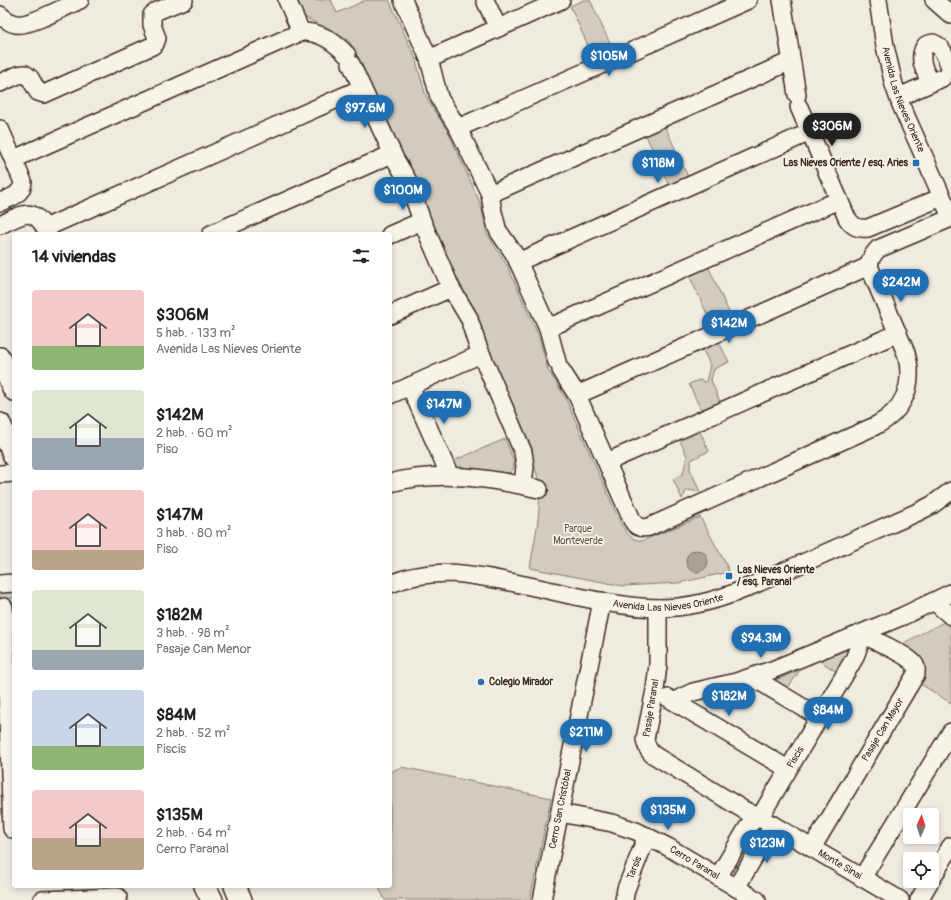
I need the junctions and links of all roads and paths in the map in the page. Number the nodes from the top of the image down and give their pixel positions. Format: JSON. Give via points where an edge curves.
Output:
{"nodes":[{"id":1,"x":80,"y":0,"type":"edge"},
{"id":2,"x":184,"y":0,"type":"edge"},
{"id":3,"x":287,"y":0,"type":"edge"},
{"id":4,"x":402,"y":0,"type":"edge"},
{"id":5,"x":485,"y":0,"type":"edge"},
{"id":6,"x":561,"y":0,"type":"edge"},
{"id":7,"x":748,"y":0,"type":"edge"},
{"id":8,"x":782,"y":0,"type":"edge"},
{"id":9,"x":934,"y":0,"type":"edge"},
{"id":10,"x":882,"y":3,"type":"edge"},
{"id":11,"x":0,"y":15,"type":"edge"},
{"id":12,"x":951,"y":15,"type":"edge"},
{"id":13,"x":498,"y":28,"type":"junction"},
{"id":14,"x":301,"y":32,"type":"junction"},
{"id":15,"x":429,"y":59,"type":"junction"},
{"id":16,"x":791,"y":61,"type":"junction"},
{"id":17,"x":951,"y":70,"type":"edge"},
{"id":18,"x":951,"y":74,"type":"edge"},
{"id":19,"x":0,"y":82,"type":"edge"},
{"id":20,"x":932,"y":82,"type":"junction"},
{"id":21,"x":362,"y":88,"type":"junction"},
{"id":22,"x":899,"y":97,"type":"junction"},
{"id":23,"x":458,"y":128,"type":"junction"},
{"id":24,"x":0,"y":129,"type":"edge"},
{"id":25,"x":810,"y":132,"type":"junction"},
{"id":26,"x":392,"y":154,"type":"junction"},
{"id":27,"x":14,"y":159,"type":"junction"},
{"id":28,"x":490,"y":194,"type":"junction"},
{"id":29,"x":942,"y":197,"type":"junction"},
{"id":30,"x":839,"y":200,"type":"junction"},
{"id":31,"x":0,"y":202,"type":"edge"},
{"id":32,"x":951,"y":218,"type":"edge"},
{"id":33,"x":422,"y":221,"type":"junction"},
{"id":34,"x":0,"y":226,"type":"edge"},
{"id":35,"x":46,"y":231,"type":"edge"},
{"id":36,"x":216,"y":232,"type":"edge"},
{"id":37,"x":392,"y":234,"type":"edge"},
{"id":38,"x":518,"y":262,"type":"junction"},
{"id":39,"x":869,"y":266,"type":"junction"},
{"id":40,"x":451,"y":288,"type":"junction"},
{"id":41,"x":392,"y":314,"type":"edge"},
{"id":42,"x":548,"y":328,"type":"junction"},
{"id":43,"x":898,"y":333,"type":"junction"},
{"id":44,"x":481,"y":354,"type":"junction"},
{"id":45,"x":0,"y":358,"type":"edge"},
{"id":46,"x":12,"y":385,"type":"edge"},
{"id":47,"x":410,"y":386,"type":"junction"},
{"id":48,"x":392,"y":394,"type":"edge"},
{"id":49,"x":578,"y":395,"type":"junction"},
{"id":50,"x":0,"y":424,"type":"edge"},
{"id":51,"x":12,"y":451,"type":"edge"},
{"id":52,"x":607,"y":462,"type":"junction"},
{"id":53,"x":12,"y":473,"type":"edge"},
{"id":54,"x":0,"y":474,"type":"edge"},
{"id":55,"x":450,"y":476,"type":"junction"},
{"id":56,"x":392,"y":483,"type":"edge"},
{"id":57,"x":951,"y":491,"type":"edge"},
{"id":58,"x":12,"y":583,"type":"edge"},
{"id":59,"x":392,"y":583,"type":"edge"},
{"id":60,"x":0,"y":584,"type":"edge"},
{"id":61,"x":951,"y":594,"type":"edge"},
{"id":62,"x":602,"y":601,"type":"junction"},
{"id":63,"x":935,"y":602,"type":"junction"},
{"id":64,"x":6,"y":607,"type":"edge"},
{"id":65,"x":658,"y":608,"type":"junction"},
{"id":66,"x":951,"y":616,"type":"edge"},
{"id":67,"x":860,"y":634,"type":"junction"},
{"id":68,"x":752,"y":677,"type":"junction"},
{"id":69,"x":655,"y":690,"type":"junction"},
{"id":70,"x":676,"y":702,"type":"junction"},
{"id":71,"x":819,"y":718,"type":"junction"},
{"id":72,"x":951,"y":732,"type":"edge"},
{"id":73,"x":788,"y":769,"type":"junction"},
{"id":74,"x":560,"y":814,"type":"junction"},
{"id":75,"x":767,"y":821,"type":"junction"},
{"id":76,"x":9,"y":829,"type":"edge"},
{"id":77,"x":647,"y":836,"type":"junction"},
{"id":78,"x":951,"y":846,"type":"edge"},
{"id":79,"x":812,"y":848,"type":"junction"},
{"id":80,"x":939,"y":866,"type":"edge"},
{"id":81,"x":718,"y":877,"type":"junction"},
{"id":82,"x":862,"y":878,"type":"junction"},
{"id":83,"x":207,"y":888,"type":"edge"},
{"id":84,"x":236,"y":888,"type":"edge"},
{"id":85,"x":736,"y":888,"type":"junction"},
{"id":86,"x":926,"y":888,"type":"edge"},
{"id":87,"x":117,"y":894,"type":"edge"},
{"id":88,"x":42,"y":900,"type":"edge"},
{"id":89,"x":212,"y":900,"type":"edge"},
{"id":90,"x":242,"y":900,"type":"edge"},
{"id":91,"x":542,"y":900,"type":"edge"},
{"id":92,"x":624,"y":900,"type":"edge"},
{"id":93,"x":757,"y":900,"type":"edge"},
{"id":94,"x":900,"y":900,"type":"edge"},
{"id":95,"x":919,"y":900,"type":"edge"}],
"edges":[{"from":1,"to":11,"type":"street","via":[[26,24],[9,22]]},
{"from":2,"to":19,"type":"street","via":[[154,13],[152,21],[156,42],[152,46],[44,94],[38,92],[25,74]]},
{"from":3,"to":14,"type":"street"},
{"from":4,"to":15,"type":"street"},
{"from":5,"to":13,"type":"street"},
{"from":6,"to":13,"type":"street"},
{"from":7,"to":23,"type":"street"},
{"from":8,"to":16,"type":"street"},
{"from":9,"to":12,"type":"street"},
{"from":10,"to":22,"type":"street","name":"Avenida Las Nieves Oriente","via":[[889,64]]},
{"from":13,"to":15,"type":"street"},
{"from":14,"to":21,"type":"street","via":[[321,35],[337,45],[349,59]]},
{"from":14,"to":27,"type":"street"},
{"from":15,"to":23,"type":"street","via":[[440,99]]},
{"from":16,"to":25,"type":"street","via":[[798,101]]},
{"from":16,"to":28,"type":"street"},
{"from":17,"to":20,"type":"street","via":[[939,46],[933,43],[926,45],[923,65]]},
{"from":18,"to":20,"type":"street"},
{"from":20,"to":22,"type":"street"},
{"from":21,"to":26,"type":"street"},
{"from":21,"to":35,"type":"street"},
{"from":22,"to":29,"type":"street","name":"Avenida Las Nieves Oriente"},
{"from":23,"to":28,"type":"street"},
{"from":24,"to":27,"type":"street"},
{"from":25,"to":30,"type":"street"},
{"from":25,"to":38,"type":"street"},
{"from":26,"to":33,"type":"street","via":[[410,186]]},
{"from":26,"to":36,"type":"street"},
{"from":27,"to":31,"type":"street","via":[[23,182],[22,189],[15,196]]},
{"from":28,"to":38,"type":"street","via":[[498,230]]},
{"from":29,"to":30,"type":"street","via":[[863,229],[850,222]]},
{"from":29,"to":32,"type":"street","name":"Avenida Las Nieves Oriente"},
{"from":30,"to":42,"type":"street"},
{"from":32,"to":39,"type":"street","via":[[878,249],[871,257]]},
{"from":33,"to":37,"type":"street"},
{"from":33,"to":40,"type":"street"},
{"from":34,"to":35,"type":"street","via":[[29,214],[40,218]]},
{"from":38,"to":42,"type":"street"},
{"from":39,"to":43,"type":"street"},
{"from":39,"to":49,"type":"street"},
{"from":40,"to":41,"type":"street"},
{"from":40,"to":44,"type":"street","via":[[470,321]]},
{"from":42,"to":49,"type":"street","via":[[559,366]]},
{"from":43,"to":52,"type":"street"},
{"from":43,"to":52,"type":"street","via":[[908,360],[909,376],[904,399],[892,415],[874,426],[650,527],[643,528],[634,523]]},
{"from":44,"to":47,"type":"street"},
{"from":44,"to":55,"type":"street","via":[[523,452],[531,487],[487,479]]},
{"from":45,"to":46,"type":"main road"},
{"from":47,"to":48,"type":"street"},
{"from":47,"to":55,"type":"street"},
{"from":49,"to":52,"type":"street"},
{"from":50,"to":51,"type":"main road"},
{"from":53,"to":54,"type":"street"},
{"from":55,"to":56,"type":"street"},
{"from":57,"to":65,"type":"street","name":"Avenida Las Nieves Oriente","via":[[918,512],[742,590],[708,602]]},
{"from":58,"to":60,"type":"street"},
{"from":59,"to":62,"type":"street","name":"Avenida Las Nieves Oriente","via":[[429,573],[456,573]]},
{"from":61,"to":63,"type":"street"},
{"from":62,"to":65,"type":"street","name":"Avenida Las Nieves Oriente"},
{"from":62,"to":74,"type":"street","name":"Cerro San Cristóbal"},
{"from":63,"to":66,"type":"street"},
{"from":63,"to":67,"type":"street"},
{"from":64,"to":76,"type":"street"},
{"from":65,"to":69,"type":"street","name":"Pasaje Paranal"},
{"from":67,"to":68,"type":"street"},
{"from":67,"to":71,"type":"street","name":"Piscis","via":[[857,652]]},
{"from":67,"to":79,"type":"street","name":"Pasaje Can Mayor","via":[[878,641],[910,660],[915,665],[916,674]]},
{"from":68,"to":70,"type":"street","via":[[693,692]]},
{"from":68,"to":71,"type":"street"},
{"from":69,"to":70,"type":"street"},
{"from":69,"to":75,"type":"street","name":"Pasaje Paranal","via":[[645,739],[649,751],[744,810]]},
{"from":70,"to":73,"type":"street"},
{"from":71,"to":73,"type":"street","name":"Piscis"},
{"from":72,"to":82,"type":"street"},
{"from":73,"to":75,"type":"street","name":"Piscis"},
{"from":74,"to":77,"type":"street","name":"Cerro Paranal","via":[[612,823]]},
{"from":74,"to":91,"type":"street","name":"Cerro San Cristóbal"},
{"from":75,"to":79,"type":"street","name":"Monte Sinai"},
{"from":75,"to":81,"type":"street","name":"Piscis","via":[[756,819],[749,825]]},
{"from":75,"to":85,"type":"street","name":"Piscis"},
{"from":77,"to":81,"type":"street","name":"Cerro Paranal"},
{"from":77,"to":92,"type":"street","name":"Tarsis"},
{"from":78,"to":80,"type":"street"},
{"from":79,"to":82,"type":"street","name":"Monte Sinai"},
{"from":81,"to":85,"type":"street","name":"Cerro Paranal"},
{"from":82,"to":94,"type":"street","name":"Monte Sinai"},
{"from":83,"to":89,"type":"main road"},
{"from":84,"to":90,"type":"main road"},
{"from":85,"to":93,"type":"street","name":"Cerro Paranal"},
{"from":86,"to":95,"type":"street"},
{"from":87,"to":88,"type":"street"}]}
